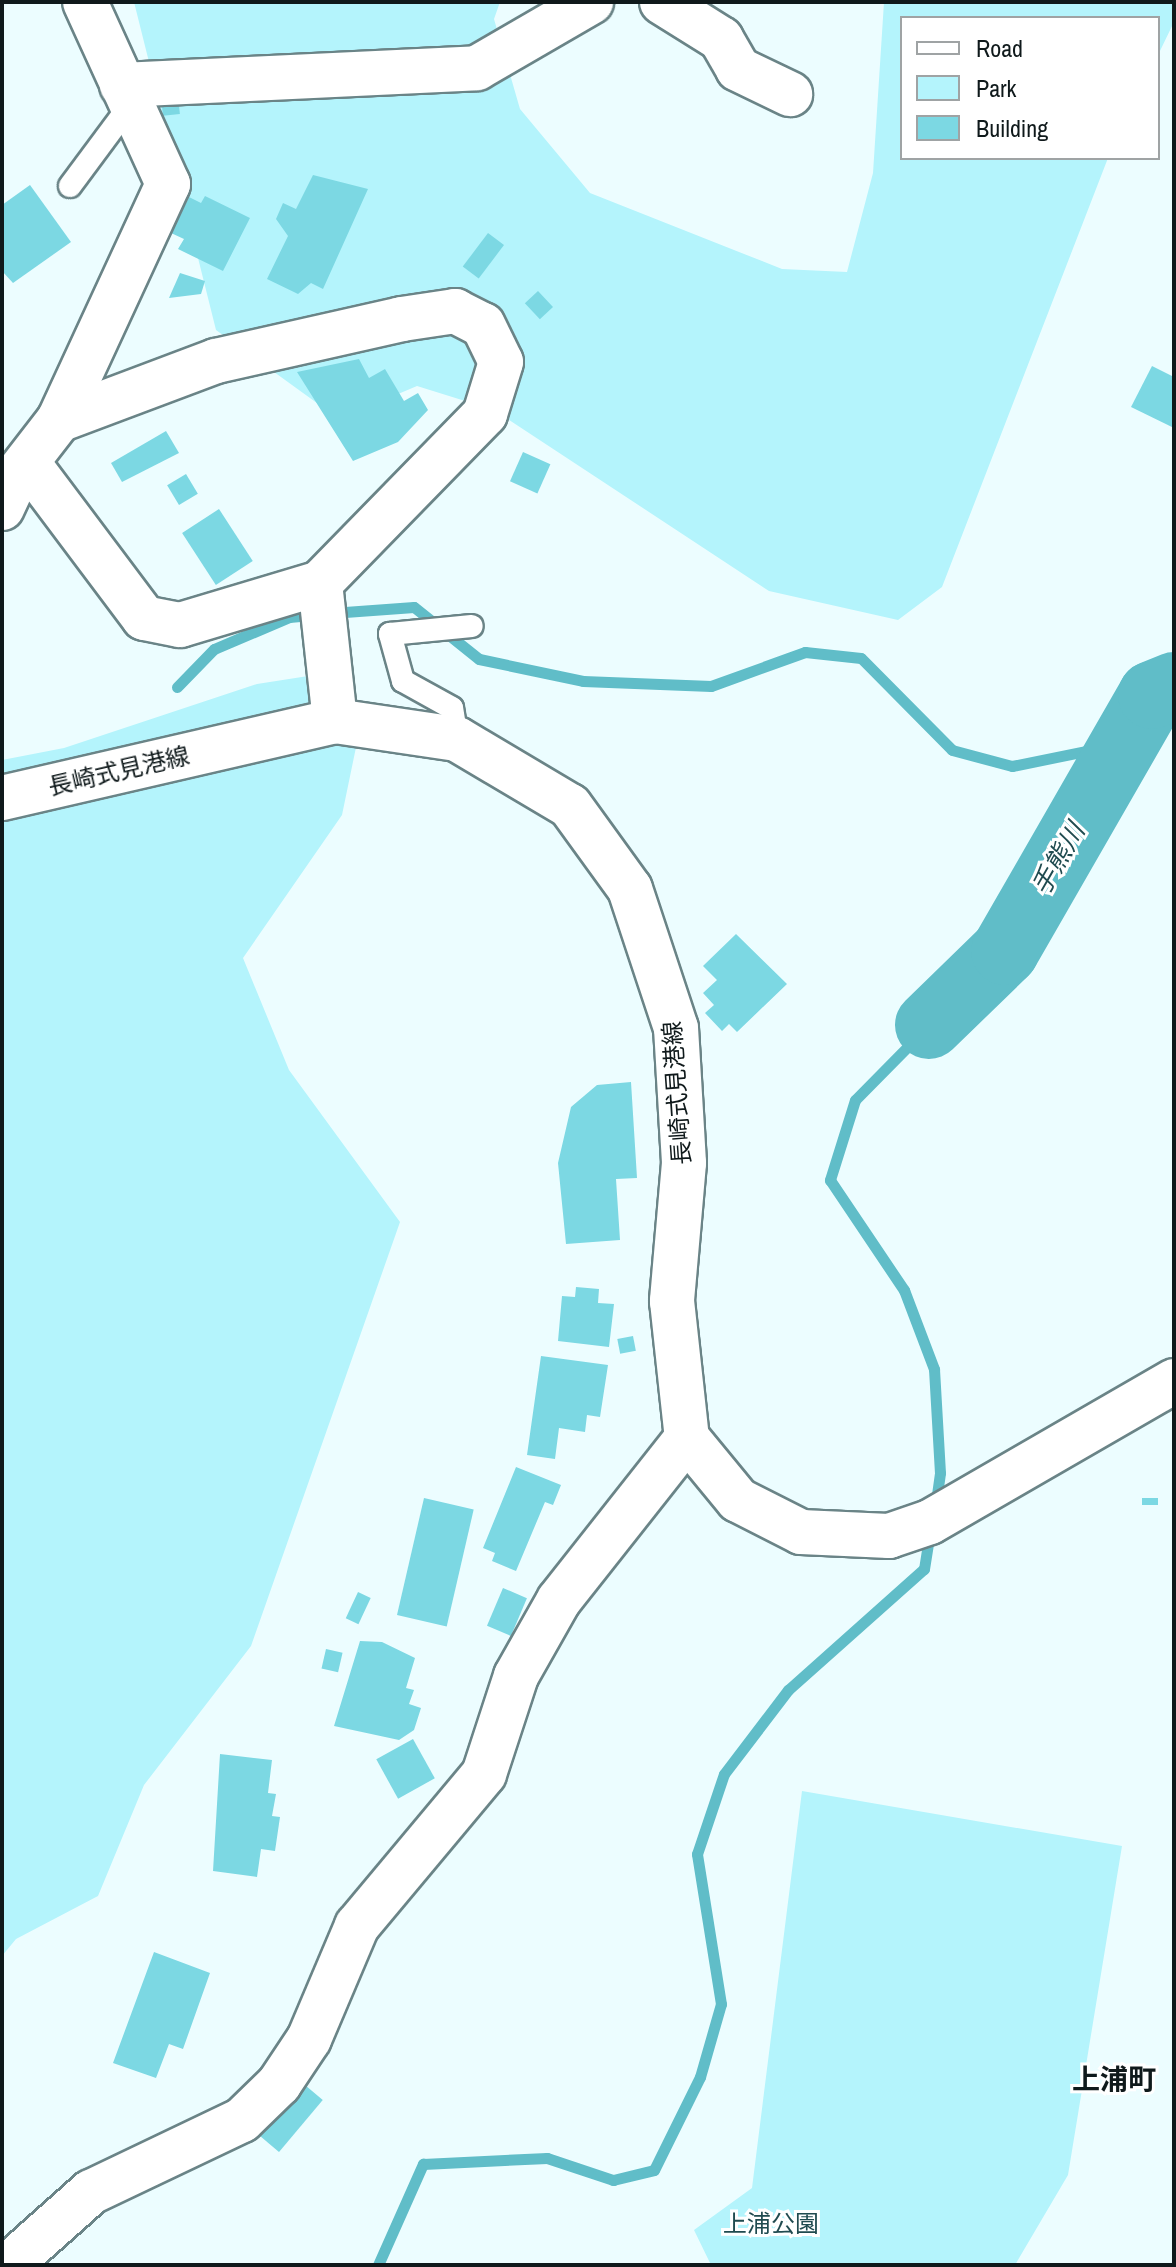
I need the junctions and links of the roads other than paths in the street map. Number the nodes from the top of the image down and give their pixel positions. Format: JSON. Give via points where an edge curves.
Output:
{"nodes":[{"id":1,"x":85,"y":2,"type":"edge"},
{"id":2,"x":591,"y":2,"type":"edge"},
{"id":3,"x":662,"y":2,"type":"edge"},
{"id":4,"x":790,"y":94,"type":"dead end"},
{"id":5,"x":126,"y":95,"type":"junction"},
{"id":6,"x":70,"y":186,"type":"dead end"},
{"id":7,"x":59,"y":420,"type":"junction"},
{"id":8,"x":27,"y":462,"type":"junction"},
{"id":9,"x":2,"y":508,"type":"edge"},
{"id":10,"x":320,"y":586,"type":"junction"},
{"id":11,"x":472,"y":626,"type":"dead end"},
{"id":12,"x":335,"y":721,"type":"junction"},
{"id":13,"x":457,"y":739,"type":"junction"},
{"id":14,"x":2,"y":798,"type":"edge"},
{"id":15,"x":1174,"y":1381,"type":"edge"},
{"id":16,"x":687,"y":1438,"type":"junction"},
{"id":17,"x":9,"y":2265,"type":"edge"}],
"edges":[{"from":1,"to":5,"type":"street"},
{"from":2,"to":5,"type":"street","via":[[477,68]]},
{"from":3,"to":4,"type":"street","via":[[721,39],[738,69]]},
{"from":5,"to":6,"type":"lane"},
{"from":5,"to":7,"type":"street","via":[[151,133],[168,184]]},
{"from":7,"to":8,"type":"street"},
{"from":7,"to":10,"type":"street","via":[[216,361],[442,311],[472,317],[501,362],[485,414]]},
{"from":8,"to":9,"type":"street"},
{"from":8,"to":10,"type":"street","via":[[144,618],[180,625]]},
{"from":10,"to":12,"type":"street"},
{"from":11,"to":13,"type":"lane","via":[[390,634],[403,681],[452,708]]},
{"from":12,"to":13,"type":"street","name":"長崎式見港線"},
{"from":12,"to":14,"type":"street","name":"長崎式見港線"},
{"from":13,"to":16,"type":"street","name":"長崎式見港線","via":[[570,806],[601,840],[655,946],[676,1028],[684,1163],[672,1301]]},
{"from":15,"to":16,"type":"street","via":[[969,1505],[889,1536],[801,1532],[738,1500]]},
{"from":16,"to":17,"type":"street","via":[[559,1600],[516,1676],[484,1774],[357,1926],[309,2039],[279,2084],[242,2120],[91,2192]]}]}
